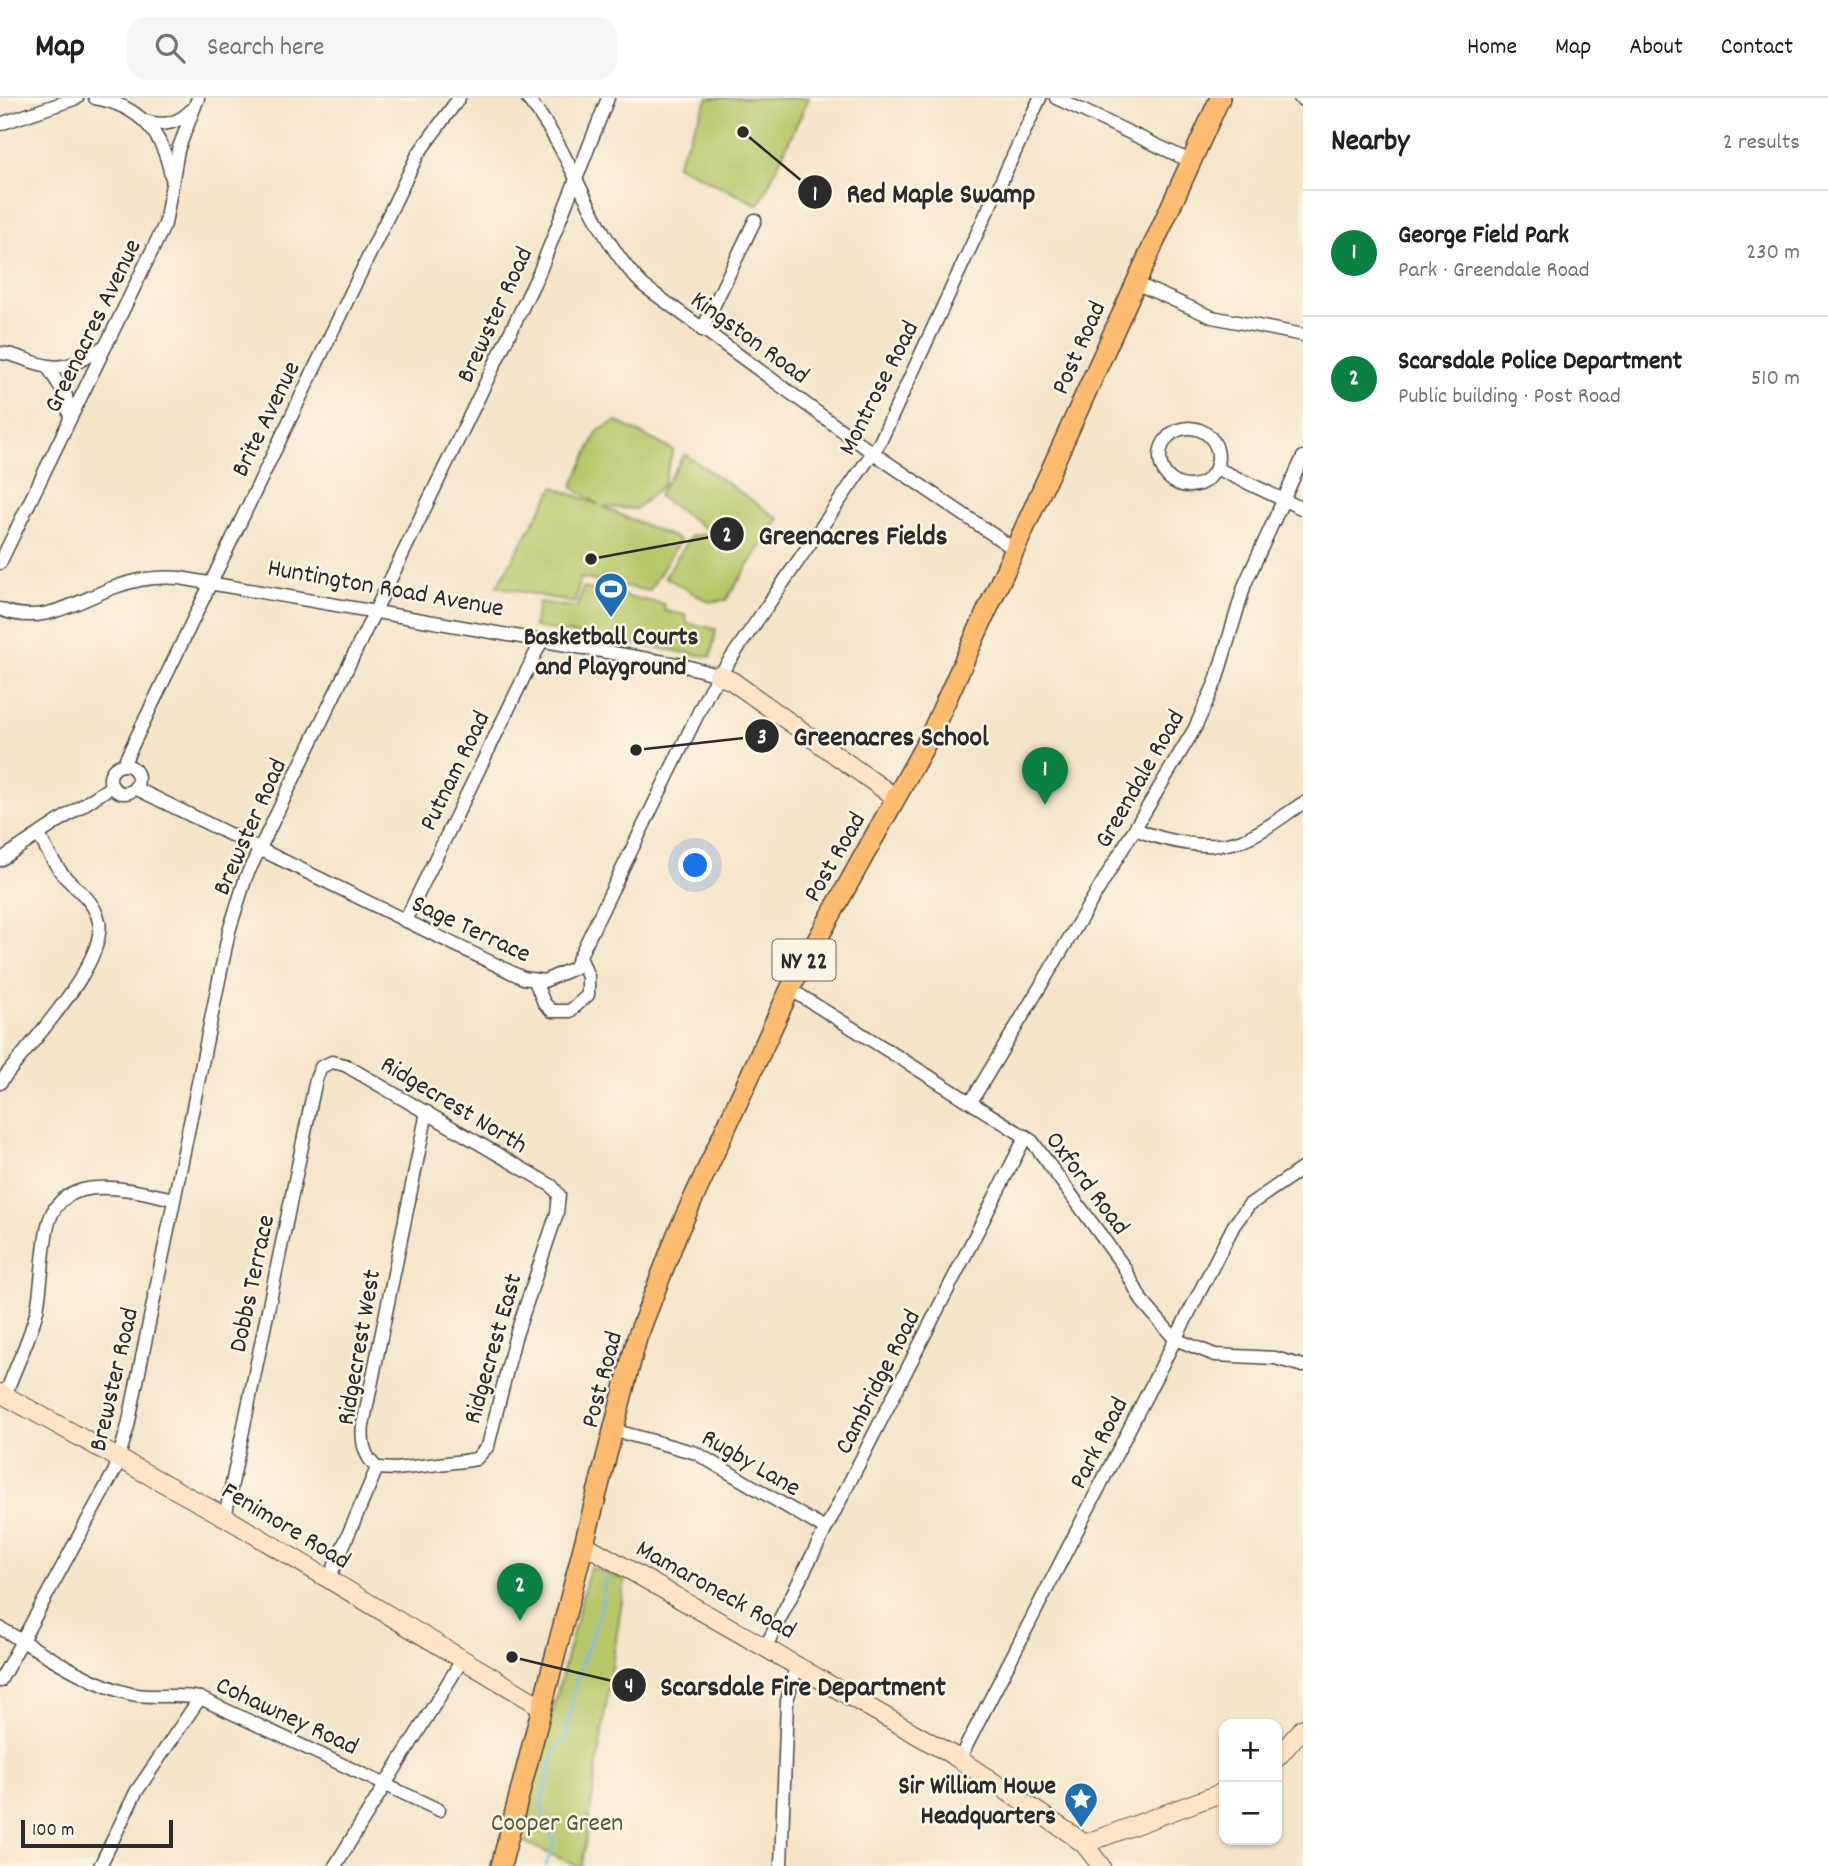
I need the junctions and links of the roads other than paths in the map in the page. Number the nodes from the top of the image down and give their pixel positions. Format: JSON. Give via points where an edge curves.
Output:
{"nodes":[{"id":1,"x":76,"y":98,"type":"edge"},
{"id":2,"x":95,"y":98,"type":"edge"},
{"id":3,"x":459,"y":98,"type":"edge"},
{"id":4,"x":527,"y":98,"type":"edge"},
{"id":5,"x":608,"y":98,"type":"edge"},
{"id":6,"x":1040,"y":98,"type":"edge"},
{"id":7,"x":1056,"y":98,"type":"edge"},
{"id":8,"x":1220,"y":98,"type":"edge"},
{"id":9,"x":196,"y":103,"type":"edge"},
{"id":10,"x":146,"y":120,"type":"junction"},
{"id":11,"x":0,"y":124,"type":"edge"},
{"id":12,"x":1190,"y":161,"type":"junction"},
{"id":13,"x":576,"y":183,"type":"junction"},
{"id":14,"x":173,"y":186,"type":"junction"},
{"id":15,"x":755,"y":220,"type":"dead end"},
{"id":16,"x":1135,"y":283,"type":"junction"},
{"id":17,"x":702,"y":330,"type":"junction"},
{"id":18,"x":1303,"y":335,"type":"edge"},
{"id":19,"x":106,"y":345,"type":"junction"},
{"id":20,"x":0,"y":353,"type":"edge"},
{"id":21,"x":47,"y":366,"type":"junction"},
{"id":22,"x":70,"y":422,"type":"junction"},
{"id":23,"x":873,"y":452,"type":"junction"},
{"id":24,"x":1303,"y":457,"type":"edge"},
{"id":25,"x":1216,"y":468,"type":"junction"},
{"id":26,"x":1283,"y":500,"type":"junction"},
{"id":27,"x":1303,"y":509,"type":"edge"},
{"id":28,"x":1014,"y":549,"type":"junction"},
{"id":29,"x":0,"y":563,"type":"edge"},
{"id":30,"x":211,"y":582,"type":"junction"},
{"id":31,"x":0,"y":609,"type":"edge"},
{"id":32,"x":376,"y":611,"type":"junction"},
{"id":33,"x":542,"y":640,"type":"junction"},
{"id":34,"x":718,"y":676,"type":"junction"},
{"id":35,"x":123,"y":765,"type":"junction"},
{"id":36,"x":111,"y":786,"type":"junction"},
{"id":37,"x":135,"y":788,"type":"junction"},
{"id":38,"x":896,"y":798,"type":"junction"},
{"id":39,"x":1303,"y":803,"type":"edge"},
{"id":40,"x":1135,"y":829,"type":"junction"},
{"id":41,"x":40,"y":837,"type":"junction"},
{"id":42,"x":259,"y":850,"type":"junction"},
{"id":43,"x":0,"y":860,"type":"edge"},
{"id":44,"x":405,"y":921,"type":"junction"},
{"id":45,"x":581,"y":959,"type":"junction"},
{"id":46,"x":535,"y":981,"type":"junction"},
{"id":47,"x":790,"y":989,"type":"junction"},
{"id":48,"x":326,"y":1062,"type":"joint"},
{"id":49,"x":0,"y":1083,"type":"edge"},
{"id":50,"x":971,"y":1102,"type":"junction"},
{"id":51,"x":427,"y":1112,"type":"junction"},
{"id":52,"x":1027,"y":1136,"type":"junction"},
{"id":53,"x":1303,"y":1168,"type":"edge"},
{"id":54,"x":558,"y":1191,"type":"joint"},
{"id":55,"x":174,"y":1199,"type":"junction"},
{"id":56,"x":1175,"y":1339,"type":"junction"},
{"id":57,"x":1303,"y":1366,"type":"edge"},
{"id":58,"x":3,"y":1395,"type":"edge"},
{"id":59,"x":613,"y":1430,"type":"junction"},
{"id":60,"x":118,"y":1458,"type":"junction"},
{"id":61,"x":377,"y":1468,"type":"junction"},
{"id":62,"x":225,"y":1517,"type":"junction"},
{"id":63,"x":825,"y":1529,"type":"junction"},
{"id":64,"x":584,"y":1544,"type":"junction"},
{"id":65,"x":329,"y":1579,"type":"junction"},
{"id":66,"x":0,"y":1628,"type":"edge"},
{"id":67,"x":23,"y":1641,"type":"junction"},
{"id":68,"x":766,"y":1646,"type":"junction"},
{"id":69,"x":462,"y":1660,"type":"junction"},
{"id":70,"x":797,"y":1664,"type":"junction"},
{"id":71,"x":0,"y":1681,"type":"edge"},
{"id":72,"x":200,"y":1698,"type":"junction"},
{"id":73,"x":542,"y":1707,"type":"junction"},
{"id":74,"x":1303,"y":1728,"type":"edge"},
{"id":75,"x":1282,"y":1752,"type":"edge"},
{"id":76,"x":959,"y":1760,"type":"junction"},
{"id":77,"x":384,"y":1784,"type":"junction"},
{"id":78,"x":1219,"y":1794,"type":"edge"},
{"id":79,"x":439,"y":1810,"type":"dead end"},
{"id":80,"x":1084,"y":1844,"type":"junction"},
{"id":81,"x":100,"y":1866,"type":"edge"},
{"id":82,"x":335,"y":1866,"type":"edge"},
{"id":83,"x":501,"y":1866,"type":"edge"},
{"id":84,"x":781,"y":1866,"type":"edge"},
{"id":85,"x":1101,"y":1866,"type":"edge"}],
"edges":[{"from":1,"to":11,"type":"street"},
{"from":2,"to":10,"type":"street","via":[[117,103]]},
{"from":3,"to":30,"type":"street","name":"Brite Avenue","via":[[418,154]]},
{"from":4,"to":13,"type":"street","name":"Kingston Road"},
{"from":5,"to":13,"type":"street","name":"Brewster Road"},
{"from":6,"to":23,"type":"street","name":"Montrose Road"},
{"from":7,"to":12,"type":"street"},
{"from":8,"to":12,"type":"main road","name":"Post Road","number":"NY 22"},
{"from":9,"to":10,"type":"street","via":[[184,118],[167,123]]},
{"from":9,"to":14,"type":"street","name":"Greenacres Avenue","via":[[178,150]]},
{"from":10,"to":14,"type":"street","via":[[165,149]]},
{"from":12,"to":16,"type":"main road","name":"Post Road","number":"NY 22"},
{"from":13,"to":17,"type":"street","name":"Kingston Road","via":[[626,268]]},
{"from":13,"to":32,"type":"street","name":"Brewster Road","via":[[539,273]]},
{"from":14,"to":19,"type":"street","name":"Greenacres Avenue","via":[[164,224]]},
{"from":15,"to":17,"type":"street"},
{"from":16,"to":18,"type":"street","via":[[1212,317]]},
{"from":16,"to":28,"type":"main road","name":"Post Road","number":"NY 22"},
{"from":17,"to":23,"type":"street","name":"Kingston Road"},
{"from":19,"to":21,"type":"street","via":[[78,362]]},
{"from":19,"to":22,"type":"street","name":"Greenacres Avenue"},
{"from":20,"to":21,"type":"street"},
{"from":21,"to":22,"type":"street","via":[[65,396]]},
{"from":22,"to":29,"type":"street","name":"Greenacres Avenue"},
{"from":23,"to":28,"type":"street","name":"Kingston Road"},
{"from":23,"to":34,"type":"street","name":"Montrose Road"},
{"from":24,"to":26,"type":"street","name":"Greendale Road"},
{"from":25,"to":25,"type":"street","via":[[1212,439],[1196,429],[1177,430],[1164,441],[1162,468],[1178,484],[1200,484]]},
{"from":25,"to":26,"type":"street"},
{"from":26,"to":27,"type":"street"},
{"from":26,"to":40,"type":"street","name":"Greendale Road","via":[[1245,584],[1206,705]]},
{"from":28,"to":38,"type":"main road","name":"Post Road","number":"NY 22","via":[[929,738]]},
{"from":30,"to":31,"type":"street","name":"Huntington Road Avenue","via":[[169,577],[142,580],[45,615],[18,615]]},
{"from":30,"to":32,"type":"street","name":"Huntington Road Avenue"},
{"from":30,"to":35,"type":"street","name":"Brite Avenue"},
{"from":32,"to":33,"type":"street","name":"Huntington Road Avenue"},
{"from":32,"to":42,"type":"street","name":"Brewster Road"},
{"from":33,"to":34,"type":"street","name":"Huntington Road Avenue","via":[[682,665]]},
{"from":33,"to":44,"type":"street","name":"Putnam Road"},
{"from":34,"to":38,"type":"street","name":"Huntington Road Avenue","via":[[732,681]]},
{"from":34,"to":45,"type":"street"},
{"from":35,"to":36,"type":"street","name":"Brite Avenue","via":[[110,775]]},
{"from":35,"to":37,"type":"street","via":[[137,775]]},
{"from":36,"to":37,"type":"street","via":[[122,793]]},
{"from":36,"to":41,"type":"street","name":"Brite Avenue"},
{"from":37,"to":42,"type":"street","name":"Sage Terrace"},
{"from":38,"to":47,"type":"main road","name":"Post Road","number":"NY 22"},
{"from":39,"to":40,"type":"street","via":[[1248,838],[1231,843],[1197,844]]},
{"from":40,"to":50,"type":"street","name":"Greendale Road"},
{"from":41,"to":43,"type":"street","name":"Brite Avenue"},
{"from":41,"to":49,"type":"street","via":[[65,876],[92,904],[100,920],[100,938],[87,967]]},
{"from":42,"to":44,"type":"street","name":"Sage Terrace"},
{"from":42,"to":55,"type":"street","name":"Brewster Road","via":[[229,931]]},
{"from":44,"to":46,"type":"street","name":"Sage Terrace"},
{"from":45,"to":46,"type":"street","name":"Sage Terrace","via":[[566,974]]},
{"from":45,"to":46,"type":"street","via":[[589,986],[588,995],[576,1009],[552,1011]]},
{"from":47,"to":50,"type":"street","name":"Oxford Road"},
{"from":47,"to":59,"type":"main road","name":"Post Road","number":"NY 22","via":[[660,1273]]},
{"from":48,"to":51,"type":"street","name":"Ridgecrest North","via":[[345,1065]]},
{"from":48,"to":62,"type":"street","name":"Dobbs Terrace","via":[[316,1079]]},
{"from":50,"to":52,"type":"street","name":"Oxford Road"},
{"from":51,"to":54,"type":"street","name":"Ridgecrest North"},
{"from":51,"to":61,"type":"street","name":"Ridgecrest West","via":[[363,1425],[366,1454]]},
{"from":52,"to":56,"type":"street","name":"Oxford Road","via":[[1124,1267],[1142,1301]]},
{"from":52,"to":63,"type":"street","name":"Cambridge Road"},
{"from":53,"to":56,"type":"street","name":"Park Road","via":[[1241,1214]]},
{"from":54,"to":61,"type":"street","name":"Ridgecrest East","via":[[557,1213],[515,1338],[488,1446],[476,1458],[464,1461]]},
{"from":55,"to":58,"type":"street","via":[[94,1186],[60,1202],[48,1222],[36,1311]]},
{"from":55,"to":60,"type":"street","name":"Brewster Road"},
{"from":56,"to":57,"type":"street","name":"Oxford Road","via":[[1215,1355],[1275,1358]]},
{"from":56,"to":76,"type":"street","name":"Park Road"},
{"from":58,"to":60,"type":"street","name":"Fenimore Road"},
{"from":59,"to":63,"type":"street","name":"Rugby Lane","via":[[696,1453]]},
{"from":59,"to":64,"type":"main road","name":"Post Road","number":"NY 22"},
{"from":60,"to":62,"type":"street","name":"Fenimore Road"},
{"from":60,"to":67,"type":"street","name":"Brewster Road"},
{"from":61,"to":65,"type":"street"},
{"from":62,"to":65,"type":"street","name":"Fenimore Road"},
{"from":63,"to":68,"type":"street","name":"Cambridge Road"},
{"from":64,"to":68,"type":"street","name":"Mamaroneck Road"},
{"from":64,"to":73,"type":"main road","name":"Post Road","number":"NY 22"},
{"from":65,"to":69,"type":"street","name":"Fenimore Road"},
{"from":66,"to":67,"type":"street","name":"Cohawney Road"},
{"from":67,"to":71,"type":"street","name":"Brewster Road"},
{"from":67,"to":72,"type":"street","name":"Cohawney Road","via":[[128,1693]]},
{"from":68,"to":70,"type":"street","name":"Mamaroneck Road"},
{"from":69,"to":73,"type":"street","name":"Fenimore Road"},
{"from":69,"to":77,"type":"street"},
{"from":70,"to":76,"type":"street","name":"Mamaroneck Road"},
{"from":70,"to":84,"type":"street","via":[[787,1701]]},
{"from":72,"to":77,"type":"street","name":"Cohawney Road"},
{"from":72,"to":81,"type":"street","via":[[136,1792]]},
{"from":73,"to":83,"type":"main road","name":"Post Road","number":"NY 22"},
{"from":74,"to":75,"type":"street"},
{"from":76,"to":80,"type":"street","name":"Mamaroneck Road"},
{"from":77,"to":79,"type":"street","name":"Cohawney Road"},
{"from":77,"to":82,"type":"street"},
{"from":78,"to":80,"type":"street"},
{"from":80,"to":85,"type":"street","name":"Mamaroneck Road"}]}
